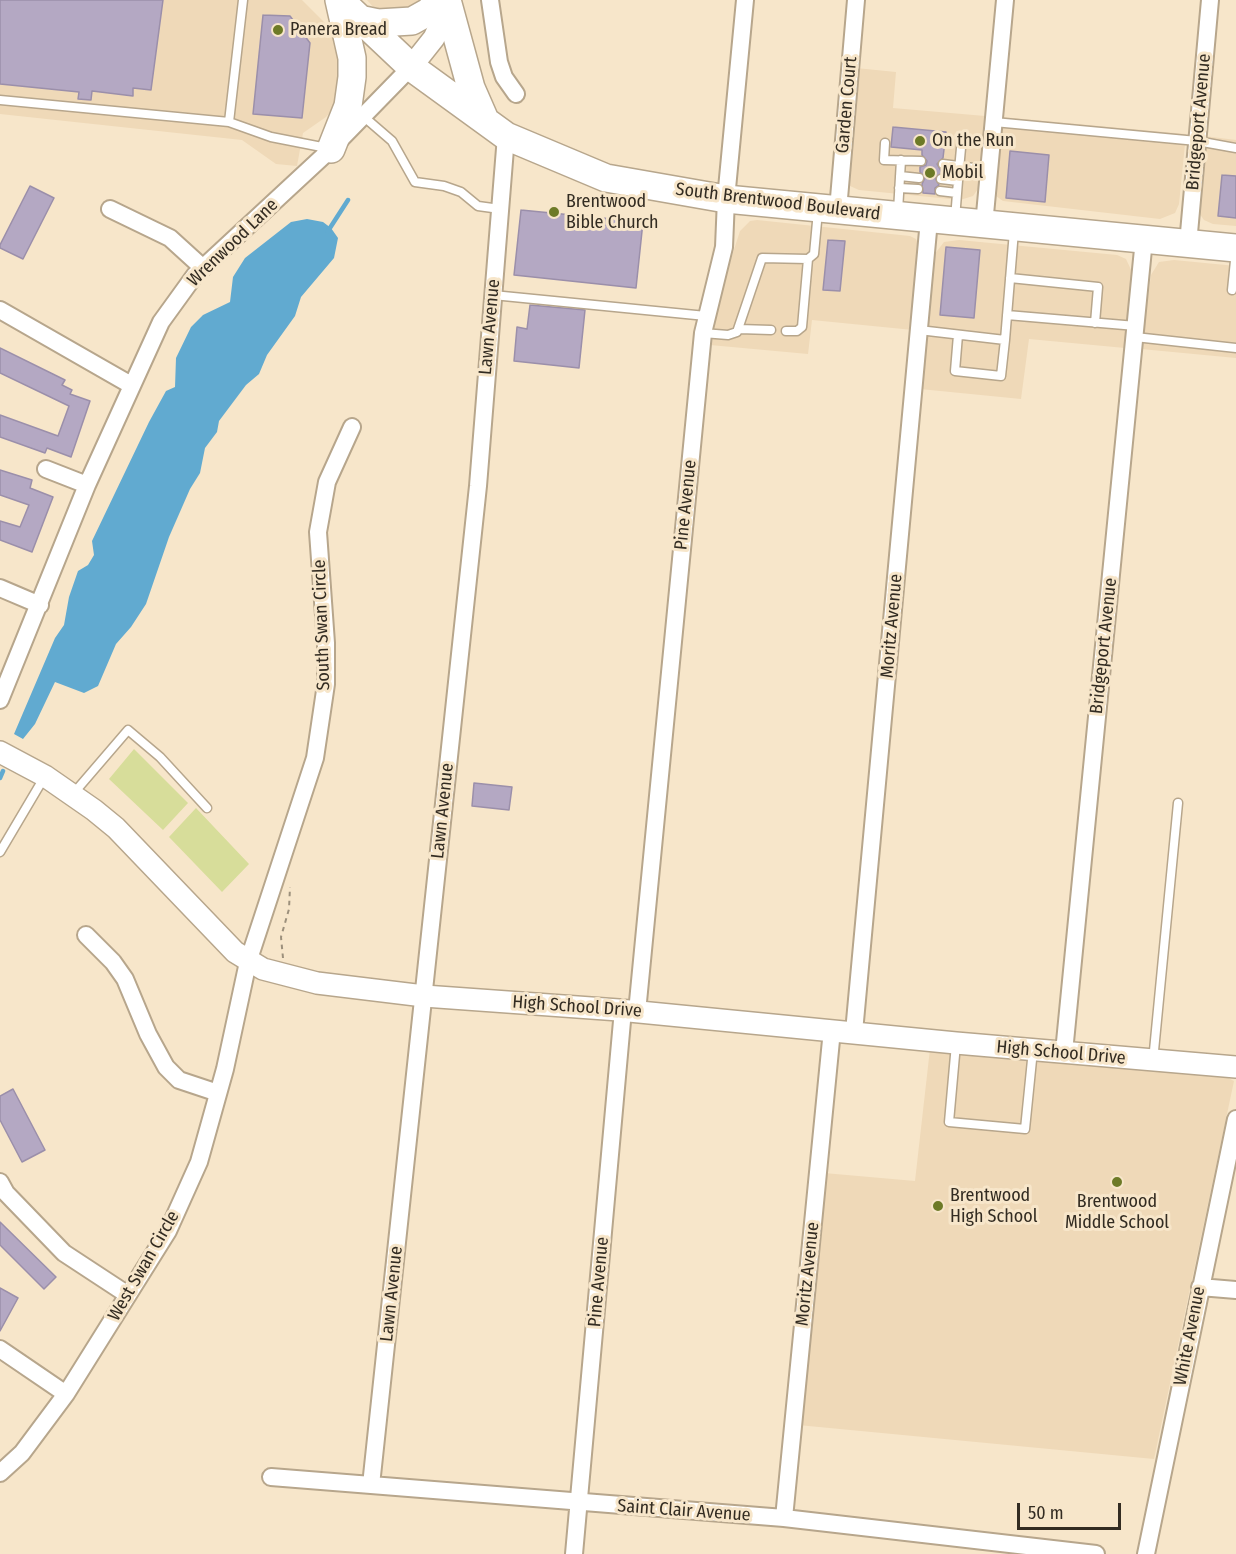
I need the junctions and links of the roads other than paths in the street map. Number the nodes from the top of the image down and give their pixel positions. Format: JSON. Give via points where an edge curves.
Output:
{"nodes":[{"id":1,"x":243,"y":0,"type":"edge"},
{"id":2,"x":437,"y":0,"type":"edge"},
{"id":3,"x":446,"y":0,"type":"edge"},
{"id":4,"x":490,"y":0,"type":"edge"},
{"id":5,"x":745,"y":0,"type":"edge"},
{"id":6,"x":856,"y":0,"type":"edge"},
{"id":7,"x":1005,"y":0,"type":"edge"},
{"id":8,"x":1210,"y":0,"type":"edge"},
{"id":9,"x":346,"y":6,"type":"edge"},
{"id":10,"x":411,"y":67,"type":"junction"},
{"id":11,"x":516,"y":94,"type":"dead end"},
{"id":12,"x":0,"y":100,"type":"edge"},
{"id":13,"x":363,"y":116,"type":"junction"},
{"id":14,"x":229,"y":122,"type":"junction"},
{"id":15,"x":994,"y":122,"type":"junction"},
{"id":16,"x":496,"y":128,"type":"junction"},
{"id":17,"x":962,"y":137,"type":"dead end"},
{"id":18,"x":1197,"y":141,"type":"junction"},
{"id":19,"x":885,"y":143,"type":"dead end"},
{"id":20,"x":1236,"y":148,"type":"edge"},
{"id":21,"x":331,"y":149,"type":"junction"},
{"id":22,"x":901,"y":160,"type":"junction"},
{"id":23,"x":921,"y":161,"type":"dead end"},
{"id":24,"x":943,"y":164,"type":"dead end"},
{"id":25,"x":960,"y":166,"type":"junction"},
{"id":26,"x":989,"y":170,"type":"junction"},
{"id":27,"x":900,"y":176,"type":"junction"},
{"id":28,"x":920,"y":178,"type":"dead end"},
{"id":29,"x":941,"y":179,"type":"dead end"},
{"id":30,"x":958,"y":181,"type":"junction"},
{"id":31,"x":899,"y":188,"type":"junction"},
{"id":32,"x":918,"y":189,"type":"dead end"},
{"id":33,"x":940,"y":191,"type":"dead end"},
{"id":34,"x":957,"y":193,"type":"junction"},
{"id":35,"x":726,"y":199,"type":"junction"},
{"id":36,"x":110,"y":209,"type":"dead end"},
{"id":37,"x":500,"y":209,"type":"junction"},
{"id":38,"x":828,"y":209,"type":"junction"},
{"id":39,"x":898,"y":217,"type":"junction"},
{"id":40,"x":942,"y":221,"type":"junction"},
{"id":41,"x":984,"y":225,"type":"junction"},
{"id":42,"x":1015,"y":228,"type":"junction"},
{"id":43,"x":1144,"y":239,"type":"junction"},
{"id":44,"x":1188,"y":243,"type":"junction"},
{"id":45,"x":1236,"y":248,"type":"edge"},
{"id":46,"x":808,"y":259,"type":"junction"},
{"id":47,"x":203,"y":267,"type":"junction"},
{"id":48,"x":1010,"y":278,"type":"junction"},
{"id":49,"x":1232,"y":290,"type":"dead end"},
{"id":50,"x":493,"y":294,"type":"junction"},
{"id":51,"x":0,"y":310,"type":"edge"},
{"id":52,"x":1007,"y":315,"type":"junction"},
{"id":53,"x":706,"y":316,"type":"junction"},
{"id":54,"x":1095,"y":323,"type":"junction"},
{"id":55,"x":739,"y":329,"type":"junction"},
{"id":56,"x":771,"y":330,"type":"dead end"},
{"id":57,"x":919,"y":330,"type":"junction"},
{"id":58,"x":786,"y":331,"type":"dead end"},
{"id":59,"x":1135,"y":331,"type":"junction"},
{"id":60,"x":703,"y":333,"type":"junction"},
{"id":61,"x":958,"y":335,"type":"junction"},
{"id":62,"x":1005,"y":340,"type":"junction"},
{"id":63,"x":1236,"y":348,"type":"edge"},
{"id":64,"x":131,"y":385,"type":"junction"},
{"id":65,"x":352,"y":427,"type":"dead end"},
{"id":66,"x":46,"y":469,"type":"dead end"},
{"id":67,"x":87,"y":485,"type":"junction"},
{"id":68,"x":0,"y":588,"type":"edge"},
{"id":69,"x":40,"y":605,"type":"junction"},
{"id":70,"x":0,"y":700,"type":"edge"},
{"id":71,"x":0,"y":752,"type":"edge"},
{"id":72,"x":45,"y":776,"type":"junction"},
{"id":73,"x":73,"y":794,"type":"junction"},
{"id":74,"x":1178,"y":803,"type":"dead end"},
{"id":75,"x":207,"y":808,"type":"dead end"},
{"id":76,"x":0,"y":852,"type":"edge"},
{"id":77,"x":86,"y":935,"type":"dead end"},
{"id":78,"x":248,"y":962,"type":"junction"},
{"id":79,"x":424,"y":996,"type":"junction"},
{"id":80,"x":630,"y":1011,"type":"junction"},
{"id":81,"x":832,"y":1030,"type":"junction"},
{"id":82,"x":854,"y":1032,"type":"junction"},
{"id":83,"x":956,"y":1043,"type":"junction"},
{"id":84,"x":1033,"y":1050,"type":"junction"},
{"id":85,"x":1064,"y":1052,"type":"junction"},
{"id":86,"x":1153,"y":1061,"type":"junction"},
{"id":87,"x":1236,"y":1067,"type":"edge"},
{"id":88,"x":218,"y":1093,"type":"junction"},
{"id":89,"x":1236,"y":1119,"type":"edge"},
{"id":90,"x":0,"y":1182,"type":"edge"},
{"id":91,"x":1200,"y":1287,"type":"junction"},
{"id":92,"x":1236,"y":1290,"type":"edge"},
{"id":93,"x":128,"y":1295,"type":"junction"},
{"id":94,"x":0,"y":1349,"type":"edge"},
{"id":95,"x":66,"y":1394,"type":"junction"},
{"id":96,"x":0,"y":1473,"type":"edge"},
{"id":97,"x":271,"y":1477,"type":"dead end"},
{"id":98,"x":371,"y":1485,"type":"junction"},
{"id":99,"x":579,"y":1503,"type":"junction"},
{"id":100,"x":784,"y":1518,"type":"junction"},
{"id":101,"x":574,"y":1554,"type":"edge"},
{"id":102,"x":1096,"y":1554,"type":"edge"},
{"id":103,"x":1146,"y":1554,"type":"edge"}],
"edges":[{"from":1,"to":14,"type":"lane"},
{"from":2,"to":9,"type":"main road","via":[[430,11],[412,21],[378,23]]},
{"from":3,"to":10,"type":"street","via":[[434,38]]},
{"from":3,"to":16,"type":"main road","via":[[471,88]]},
{"from":4,"to":11,"type":"street","via":[[499,62]]},
{"from":5,"to":35,"type":"street","name":"Pine Avenue"},
{"from":6,"to":38,"type":"street","name":"Garden Court"},
{"from":7,"to":15,"type":"street"},
{"from":8,"to":18,"type":"street","name":"Bridgeport Avenue"},
{"from":9,"to":10,"type":"main road","name":"South Brentwood Boulevard"},
{"from":9,"to":21,"type":"main road","via":[[352,77],[348,106]]},
{"from":10,"to":13,"type":"street","name":"Wrenwood Lane"},
{"from":10,"to":16,"type":"main road","name":"South Brentwood Boulevard"},
{"from":12,"to":14,"type":"lane"},
{"from":13,"to":21,"type":"street","name":"Wrenwood Lane"},
{"from":13,"to":37,"type":"lane","via":[[392,141],[415,182],[444,186],[461,192],[478,206]]},
{"from":14,"to":21,"type":"lane","via":[[272,137]]},
{"from":15,"to":18,"type":"lane"},
{"from":15,"to":26,"type":"street"},
{"from":16,"to":35,"type":"main road","name":"South Brentwood Boulevard","via":[[606,178]]},
{"from":16,"to":37,"type":"street","name":"Lawn Avenue"},
{"from":17,"to":25,"type":"lane"},
{"from":18,"to":20,"type":"lane"},
{"from":18,"to":44,"type":"street","name":"Bridgeport Avenue"},
{"from":19,"to":22,"type":"lane","via":[[884,160]]},
{"from":21,"to":47,"type":"street","name":"Wrenwood Lane"},
{"from":22,"to":23,"type":"lane"},
{"from":22,"to":27,"type":"lane"},
{"from":24,"to":25,"type":"lane"},
{"from":25,"to":26,"type":"lane"},
{"from":25,"to":30,"type":"lane"},
{"from":26,"to":41,"type":"street"},
{"from":27,"to":28,"type":"lane"},
{"from":27,"to":31,"type":"lane"},
{"from":29,"to":30,"type":"lane"},
{"from":30,"to":34,"type":"lane"},
{"from":31,"to":32,"type":"lane"},
{"from":31,"to":39,"type":"lane"},
{"from":33,"to":34,"type":"lane"},
{"from":34,"to":40,"type":"lane"},
{"from":35,"to":38,"type":"main road","name":"South Brentwood Boulevard"},
{"from":35,"to":53,"type":"street","name":"Pine Avenue","via":[[724,247]]},
{"from":36,"to":47,"type":"street","via":[[170,238]]},
{"from":37,"to":50,"type":"street","name":"Lawn Avenue"},
{"from":38,"to":39,"type":"main road","name":"South Brentwood Boulevard"},
{"from":38,"to":46,"type":"lane","via":[[814,254]]},
{"from":39,"to":40,"type":"main road","name":"South Brentwood Boulevard"},
{"from":40,"to":41,"type":"main road","name":"South Brentwood Boulevard"},
{"from":40,"to":57,"type":"street","name":"Moritz Avenue"},
{"from":41,"to":42,"type":"main road","name":"South Brentwood Boulevard"},
{"from":42,"to":43,"type":"main road","name":"South Brentwood Boulevard"},
{"from":42,"to":48,"type":"lane"},
{"from":43,"to":44,"type":"main road","name":"South Brentwood Boulevard"},
{"from":43,"to":59,"type":"street","name":"Bridgeport Avenue"},
{"from":44,"to":45,"type":"main road","name":"South Brentwood Boulevard"},
{"from":45,"to":49,"type":"lane"},
{"from":46,"to":55,"type":"lane","via":[[762,258]]},
{"from":46,"to":58,"type":"lane","via":[[802,327]]},
{"from":47,"to":64,"type":"street","name":"Wrenwood Lane","via":[[161,322]]},
{"from":48,"to":52,"type":"lane"},
{"from":48,"to":54,"type":"lane","via":[[1098,286]]},
{"from":50,"to":53,"type":"lane"},
{"from":50,"to":79,"type":"street","name":"Lawn Avenue"},
{"from":51,"to":64,"type":"street"},
{"from":52,"to":54,"type":"lane"},
{"from":52,"to":62,"type":"lane"},
{"from":53,"to":60,"type":"street","name":"Pine Avenue"},
{"from":54,"to":59,"type":"lane"},
{"from":55,"to":56,"type":"lane"},
{"from":55,"to":60,"type":"lane","via":[[728,335]]},
{"from":57,"to":61,"type":"lane"},
{"from":57,"to":82,"type":"street","name":"Moritz Avenue"},
{"from":59,"to":63,"type":"lane"},
{"from":59,"to":85,"type":"street","name":"Bridgeport Avenue"},
{"from":60,"to":80,"type":"street","name":"Pine Avenue"},
{"from":61,"to":62,"type":"lane"},
{"from":61,"to":62,"type":"lane","via":[[955,371],[1001,376]]},
{"from":64,"to":67,"type":"street","name":"Wrenwood Lane"},
{"from":65,"to":78,"type":"street","name":"South Swan Circle","via":[[334,462],[321,504],[318,532],[326,644],[324,704],[315,758]]},
{"from":66,"to":67,"type":"street"},
{"from":67,"to":69,"type":"street","name":"Wrenwood Lane"},
{"from":68,"to":69,"type":"street"},
{"from":69,"to":70,"type":"street","name":"Wrenwood Lane"},
{"from":71,"to":72,"type":"street","name":"High School Drive"},
{"from":72,"to":73,"type":"street","name":"High School Drive"},
{"from":72,"to":76,"type":"lane"},
{"from":73,"to":75,"type":"lane","via":[[128,730],[160,757]]},
{"from":73,"to":78,"type":"street","name":"High School Drive","via":[[116,828]]},
{"from":74,"to":86,"type":"lane"},
{"from":77,"to":88,"type":"street","via":[[125,979],[166,1067],[179,1080]]},
{"from":78,"to":79,"type":"street","name":"High School Drive","via":[[317,983]]},
{"from":78,"to":88,"type":"street","name":"West Swan Circle"},
{"from":79,"to":80,"type":"street","name":"High School Drive"},
{"from":79,"to":98,"type":"street","name":"Lawn Avenue"},
{"from":80,"to":81,"type":"street","name":"High School Drive"},
{"from":80,"to":99,"type":"street","name":"Pine Avenue"},
{"from":81,"to":82,"type":"street","name":"High School Drive"},
{"from":81,"to":100,"type":"street","name":"Moritz Avenue"},
{"from":82,"to":83,"type":"street","name":"High School Drive"},
{"from":83,"to":84,"type":"street","name":"High School Drive"},
{"from":83,"to":84,"type":"lane","via":[[949,1122],[1025,1129]]},
{"from":84,"to":85,"type":"street","name":"High School Drive"},
{"from":85,"to":86,"type":"street","name":"High School Drive"},
{"from":86,"to":87,"type":"street","name":"High School Drive"},
{"from":88,"to":93,"type":"street","name":"West Swan Circle","via":[[194,1172],[168,1231]]},
{"from":89,"to":91,"type":"street","name":"White Avenue"},
{"from":90,"to":93,"type":"street","via":[[64,1254]]},
{"from":91,"to":92,"type":"street"},
{"from":91,"to":103,"type":"street","name":"White Avenue"},
{"from":93,"to":95,"type":"street","name":"West Swan Circle"},
{"from":94,"to":95,"type":"street"},
{"from":95,"to":96,"type":"street","name":"West Swan Circle","via":[[21,1453]]},
{"from":97,"to":98,"type":"street","name":"Saint Clair Avenue"},
{"from":98,"to":99,"type":"street","name":"Saint Clair Avenue"},
{"from":99,"to":100,"type":"street","name":"Saint Clair Avenue"},
{"from":99,"to":101,"type":"street","name":"Pine Avenue"},
{"from":100,"to":102,"type":"street","name":"Saint Clair Avenue"}]}
